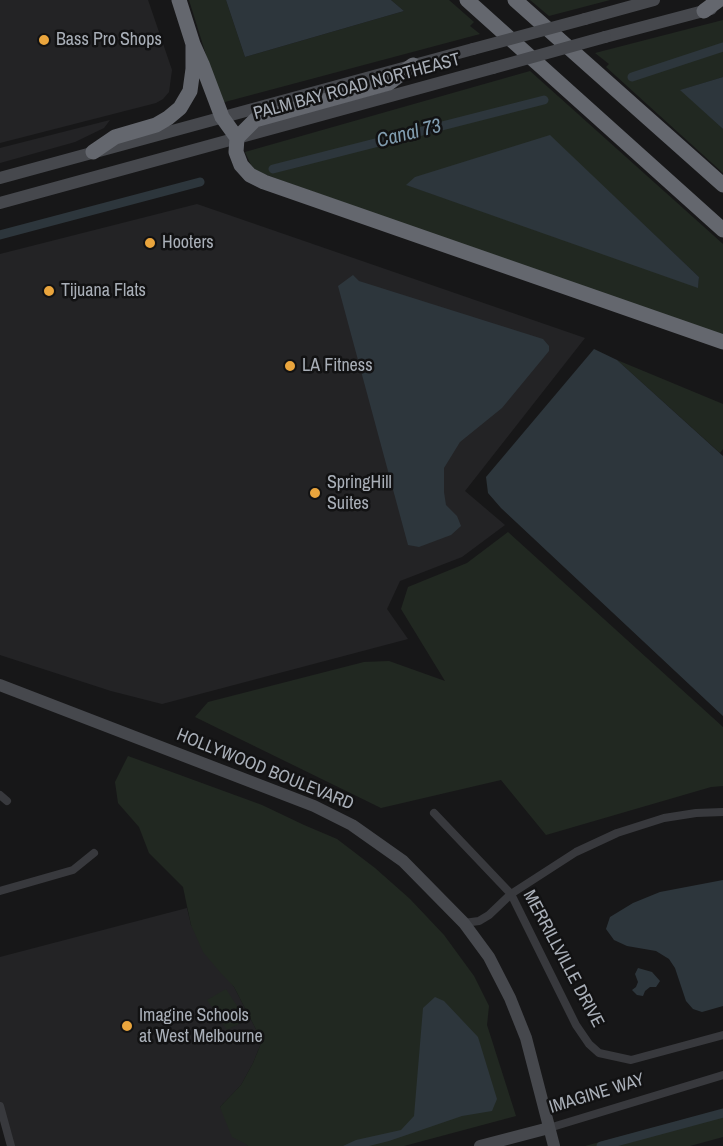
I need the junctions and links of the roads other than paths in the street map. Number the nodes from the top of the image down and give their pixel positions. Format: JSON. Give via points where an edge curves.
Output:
{"nodes":[{"id":1,"x":179,"y":0,"type":"edge"},
{"id":2,"x":467,"y":0,"type":"edge"},
{"id":3,"x":515,"y":0,"type":"edge"},
{"id":4,"x":654,"y":0,"type":"edge"},
{"id":5,"x":720,"y":0,"type":"edge"},
{"id":6,"x":723,"y":6,"type":"edge"},
{"id":7,"x":704,"y":11,"type":"junction"},
{"id":8,"x":193,"y":44,"type":"junction"},
{"id":9,"x":413,"y":65,"type":"junction"},
{"id":10,"x":222,"y":117,"type":"junction"},
{"id":11,"x":237,"y":138,"type":"junction"},
{"id":12,"x":93,"y":152,"type":"junction"},
{"id":13,"x":0,"y":178,"type":"edge"},
{"id":14,"x":723,"y":185,"type":"edge"},
{"id":15,"x":0,"y":203,"type":"edge"},
{"id":16,"x":723,"y":230,"type":"edge"},
{"id":17,"x":723,"y":342,"type":"edge"},
{"id":18,"x":0,"y":685,"type":"edge"},
{"id":19,"x":723,"y":812,"type":"edge"},
{"id":20,"x":434,"y":813,"type":"dead end"},
{"id":21,"x":94,"y":853,"type":"dead end"},
{"id":22,"x":0,"y":891,"type":"edge"},
{"id":23,"x":511,"y":894,"type":"junction"},
{"id":24,"x":464,"y":923,"type":"junction"},
{"id":25,"x":723,"y":1035,"type":"edge"},
{"id":26,"x":723,"y":1075,"type":"edge"},
{"id":27,"x":0,"y":1106,"type":"edge"},
{"id":28,"x":549,"y":1128,"type":"junction"},
{"id":29,"x":11,"y":1146,"type":"edge"},
{"id":30,"x":480,"y":1146,"type":"edge"},
{"id":31,"x":554,"y":1146,"type":"edge"}],
"edges":[{"from":1,"to":8,"type":"highway"},
{"from":2,"to":16,"type":"highway"},
{"from":3,"to":14,"type":"highway"},
{"from":4,"to":9,"type":"main road","name":"PALM BAY ROAD NORTHEAST","bridge":true},
{"from":5,"to":7,"type":"highway"},
{"from":6,"to":7,"type":"main road","name":"PALM BAY ROAD NORTHEAST"},
{"from":7,"to":11,"type":"main road","name":"PALM BAY ROAD NORTHEAST","bridge":true},
{"from":8,"to":10,"type":"highway"},
{"from":8,"to":12,"type":"highway","via":[[190,90],[180,108],[156,125],[115,137]]},
{"from":9,"to":10,"type":"main road","name":"PALM BAY ROAD NORTHEAST"},
{"from":9,"to":11,"type":"highway","via":[[389,82],[255,120]]},
{"from":10,"to":11,"type":"highway"},
{"from":10,"to":12,"type":"main road","name":"PALM BAY ROAD NORTHEAST"},
{"from":11,"to":15,"type":"main road","name":"PALM BAY ROAD NORTHEAST"},
{"from":11,"to":17,"type":"highway","via":[[236,152],[241,165],[264,182]]},
{"from":12,"to":13,"type":"main road","name":"PALM BAY ROAD NORTHEAST"},
{"from":18,"to":24,"type":"main road","name":"HOLLYWOOD BOULEVARD","via":[[314,806],[352,825],[403,861]]},
{"from":19,"to":23,"type":"street","via":[[664,818],[617,833],[576,852]]},
{"from":20,"to":23,"type":"street","name":"MERRILLVILLE DRIVE"},
{"from":21,"to":22,"type":"street","via":[[73,870]]},
{"from":23,"to":24,"type":"street","via":[[489,915]]},
{"from":23,"to":25,"type":"street","name":"MERRILLVILLE DRIVE","via":[[576,1025],[599,1053],[631,1060]]},
{"from":24,"to":28,"type":"main road","name":"HOLLYWOOD BOULEVARD","via":[[489,957],[510,998],[526,1038]]},
{"from":26,"to":28,"type":"street","name":"IMAGINE WAY"},
{"from":27,"to":29,"type":"street"},
{"from":28,"to":30,"type":"main road","name":"IMAGINE WAY"},
{"from":28,"to":31,"type":"main road","name":"HOLLYWOOD BOULEVARD"}]}
